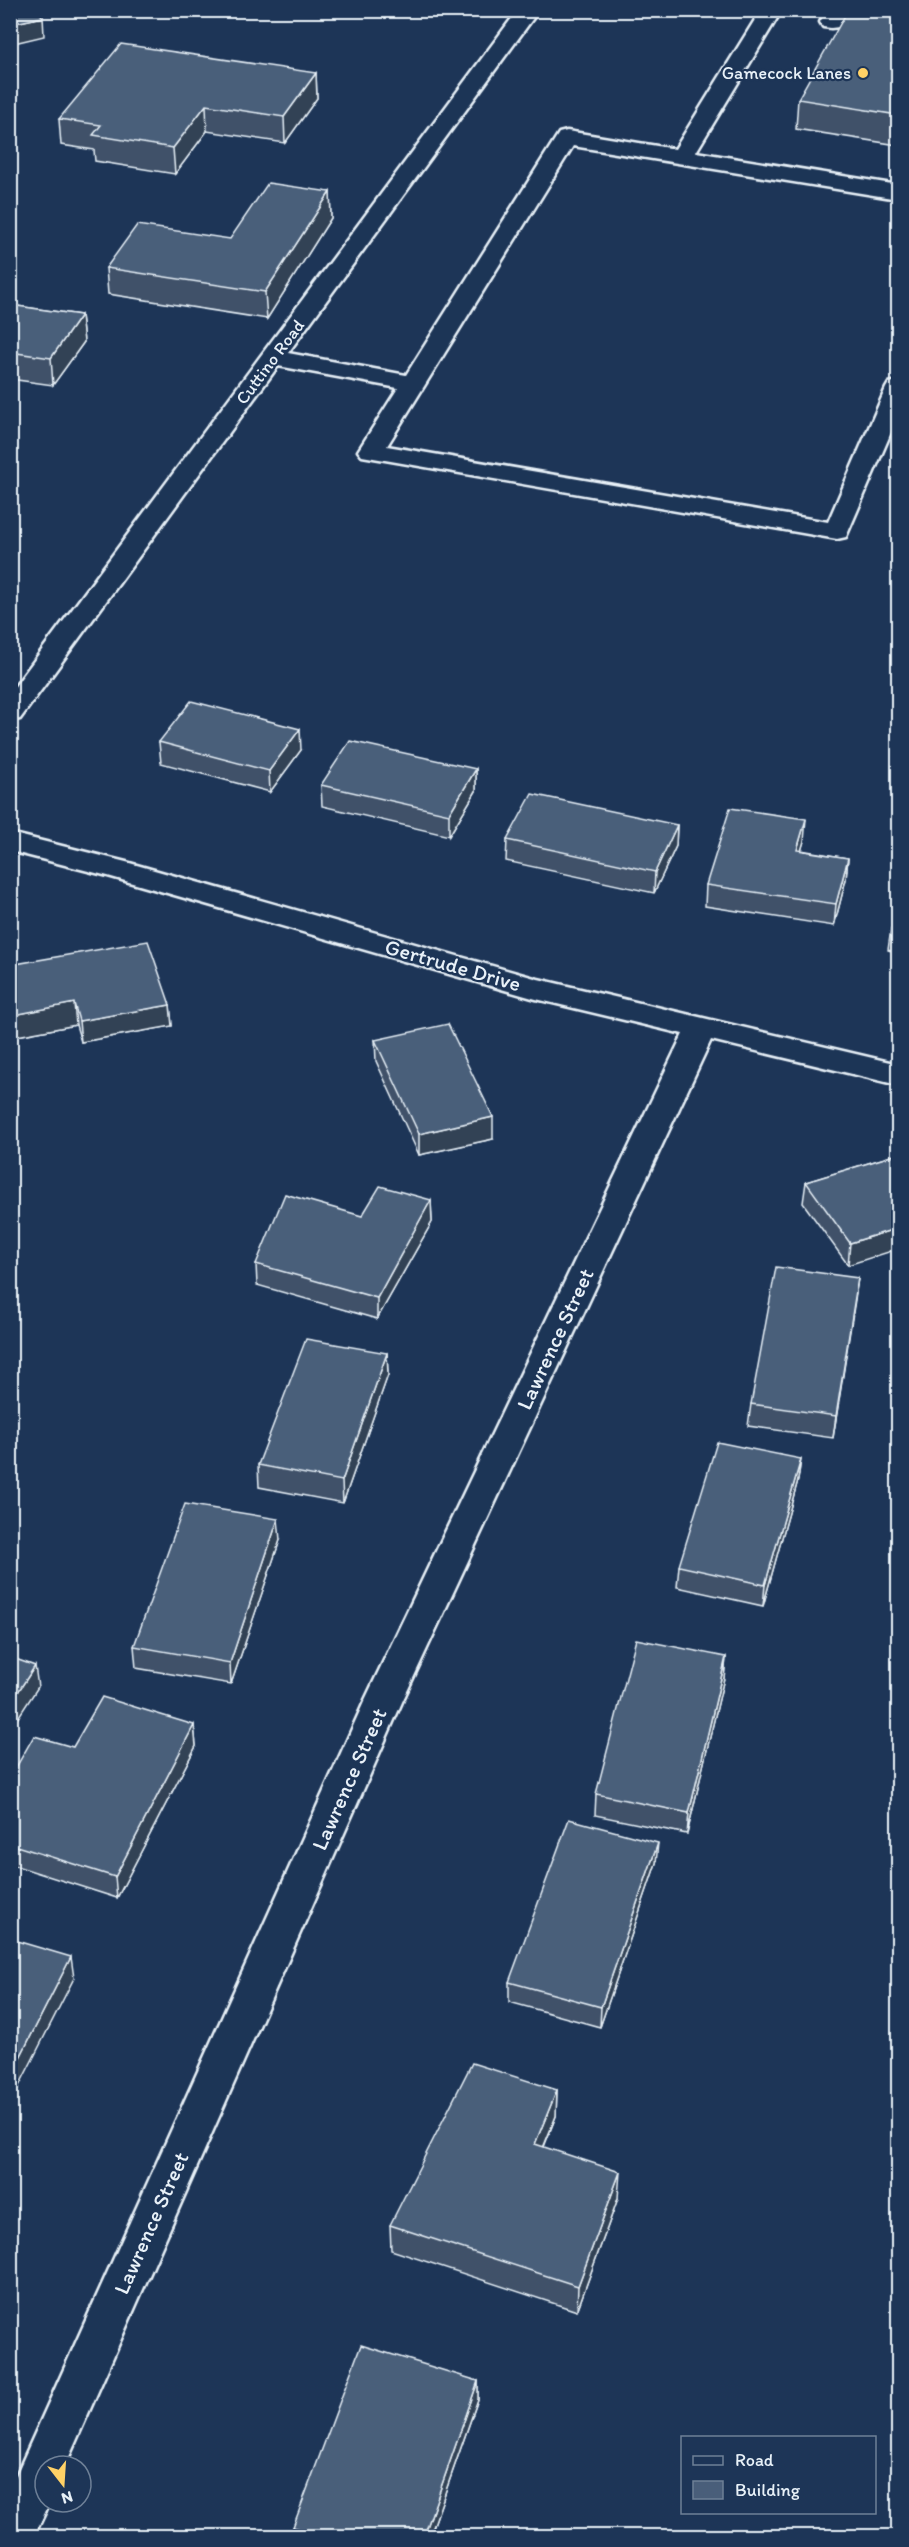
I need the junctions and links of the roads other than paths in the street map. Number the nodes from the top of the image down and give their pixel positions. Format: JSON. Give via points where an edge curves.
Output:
{"nodes":[{"id":1,"x":529,"y":10,"type":"edge"},
{"id":2,"x":772,"y":10,"type":"edge"},
{"id":3,"x":682,"y":156,"type":"junction"},
{"id":4,"x":898,"y":192,"type":"edge"},
{"id":5,"x":273,"y":358,"type":"junction"},
{"id":6,"x":411,"y":382,"type":"junction"},
{"id":7,"x":898,"y":388,"type":"edge"},
{"id":8,"x":10,"y":713,"type":"edge"},
{"id":9,"x":10,"y":842,"type":"edge"},
{"id":10,"x":701,"y":1029,"type":"junction"},
{"id":11,"x":898,"y":1074,"type":"edge"},
{"id":12,"x":12,"y":2536,"type":"edge"}],
"edges":[{"from":1,"to":5,"type":"street","name":"Cuttino Road"},
{"from":2,"to":3,"type":"street"},
{"from":3,"to":4,"type":"street"},
{"from":3,"to":6,"type":"street","via":[[567,138]]},
{"from":5,"to":6,"type":"street"},
{"from":5,"to":8,"type":"street","name":"Cuttino Road"},
{"from":6,"to":7,"type":"street","via":[[370,451],[837,531]]},
{"from":9,"to":10,"type":"street","name":"Gertrude Drive","via":[[536,989]]},
{"from":10,"to":11,"type":"street","name":"Gertrude Drive"},
{"from":10,"to":12,"type":"street","name":"Lawrence Street","via":[[383,1702]]}]}
